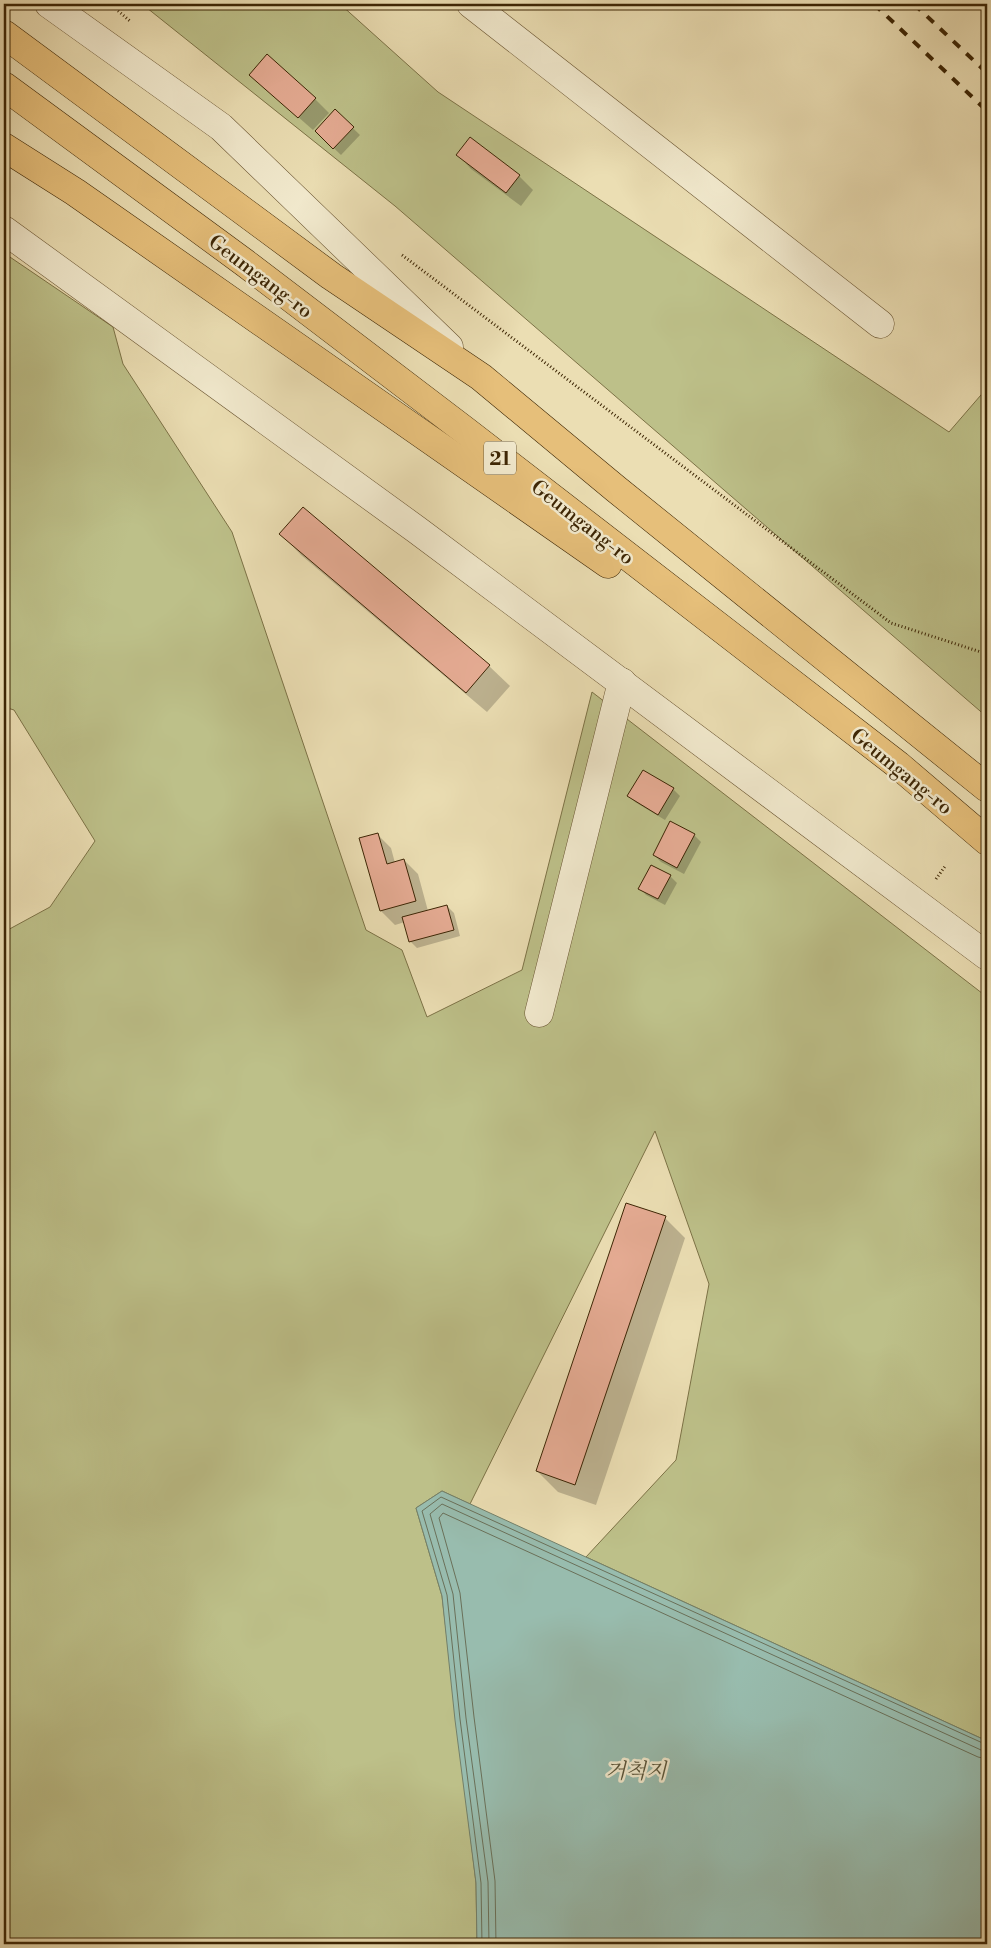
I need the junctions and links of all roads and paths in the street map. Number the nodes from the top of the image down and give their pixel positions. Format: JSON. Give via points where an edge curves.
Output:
{"nodes":[{"id":1,"x":49,"y":4,"type":"edge"},
{"id":2,"x":110,"y":4,"type":"edge"},
{"id":3,"x":471,"y":4,"type":"edge"},
{"id":4,"x":132,"y":23,"type":"dead end"},
{"id":5,"x":4,"y":34,"type":"edge"},
{"id":6,"x":4,"y":86,"type":"edge"},
{"id":7,"x":4,"y":147,"type":"edge"},
{"id":8,"x":4,"y":230,"type":"edge"},
{"id":9,"x":398,"y":253,"type":"dead end"},
{"id":10,"x":880,"y":324,"type":"dead end"},
{"id":11,"x":481,"y":377,"type":"junction"},
{"id":12,"x":987,"y":654,"type":"edge"},
{"id":13,"x":622,"y":682,"type":"junction"},
{"id":14,"x":987,"y":788,"type":"edge"},
{"id":15,"x":962,"y":820,"type":"junction"},
{"id":16,"x":987,"y":842,"type":"edge"},
{"id":17,"x":987,"y":956,"type":"edge"},
{"id":18,"x":539,"y":1013,"type":"dead end"}],
"edges":[{"from":1,"to":11,"type":"street","via":[[221,127]]},
{"from":2,"to":4,"type":"path"},
{"from":3,"to":10,"type":"street"},
{"from":5,"to":11,"type":"highway","name":"Geumgang-ro","number":"21","via":[[331,276]]},
{"from":6,"to":15,"type":"highway","name":"Geumgang-ro","number":"21","via":[[456,423],[898,765]]},
{"from":7,"to":15,"type":"highway","via":[[74,192],[587,549]]},
{"from":8,"to":13,"type":"street"},
{"from":9,"to":12,"type":"path","via":[[891,623]]},
{"from":11,"to":14,"type":"highway","name":"Geumgang-ro","number":"21"},
{"from":13,"to":17,"type":"street"},
{"from":13,"to":18,"type":"street"},
{"from":15,"to":16,"type":"highway","name":"Geumgang-ro","number":"21"}]}
